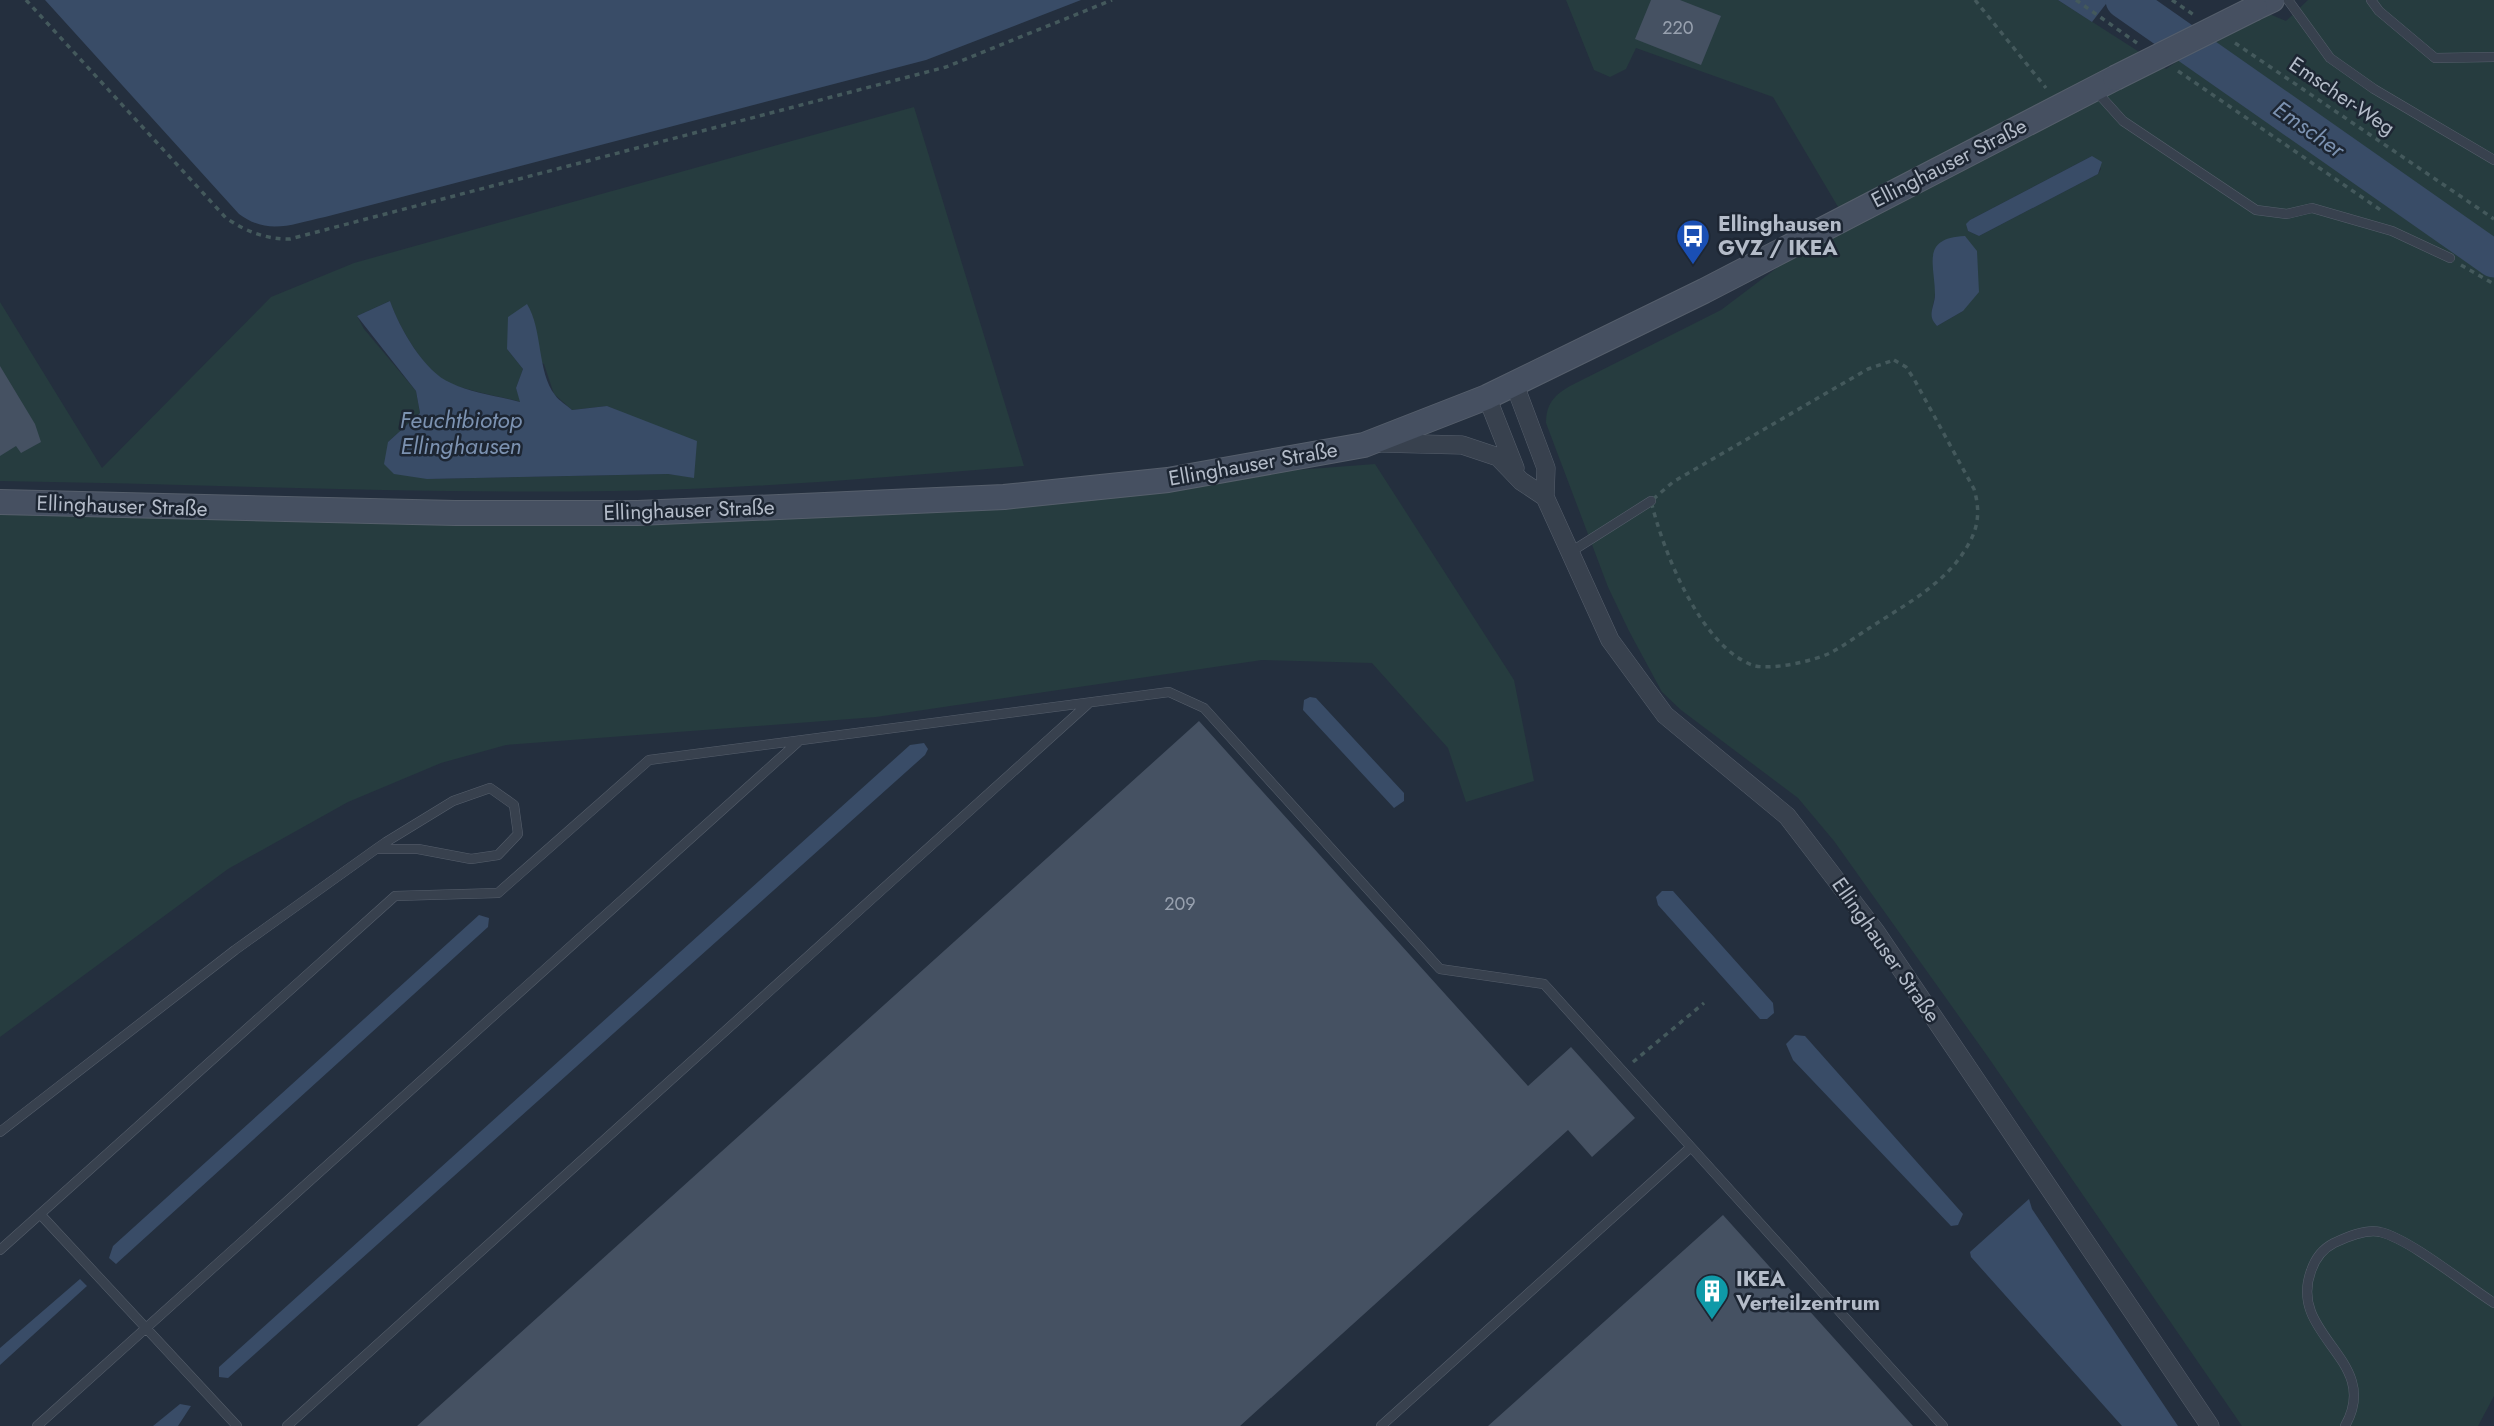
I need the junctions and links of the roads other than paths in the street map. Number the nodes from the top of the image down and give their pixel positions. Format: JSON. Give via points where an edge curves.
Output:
{"nodes":[{"id":1,"x":2288,"y":0,"type":"edge"},
{"id":2,"x":2371,"y":0,"type":"edge"},
{"id":3,"x":2264,"y":4,"type":"edge"},
{"id":4,"x":2494,"y":58,"type":"edge"},
{"id":5,"x":2104,"y":83,"type":"junction"},
{"id":6,"x":2494,"y":160,"type":"edge"},
{"id":7,"x":2450,"y":258,"type":"road end"},
{"id":8,"x":1514,"y":383,"type":"junction"},
{"id":9,"x":1487,"y":397,"type":"junction"},
{"id":10,"x":1373,"y":442,"type":"junction"},
{"id":11,"x":1519,"y":476,"type":"junction"},
{"id":12,"x":1545,"y":497,"type":"junction"},
{"id":13,"x":1651,"y":501,"type":"road end"},
{"id":14,"x":0,"y":502,"type":"edge"},
{"id":15,"x":1569,"y":553,"type":"junction"},
{"id":16,"x":1089,"y":702,"type":"junction"},
{"id":17,"x":800,"y":741,"type":"junction"},
{"id":18,"x":376,"y":849,"type":"junction"},
{"id":19,"x":0,"y":1132,"type":"edge"},
{"id":20,"x":1691,"y":1147,"type":"junction"},
{"id":21,"x":40,"y":1214,"type":"junction"},
{"id":22,"x":0,"y":1250,"type":"edge"},
{"id":23,"x":2494,"y":1303,"type":"edge"},
{"id":24,"x":146,"y":1328,"type":"junction"},
{"id":25,"x":37,"y":1426,"type":"edge"},
{"id":26,"x":237,"y":1426,"type":"edge"},
{"id":27,"x":286,"y":1426,"type":"edge"},
{"id":28,"x":1381,"y":1426,"type":"edge"},
{"id":29,"x":1943,"y":1426,"type":"edge"},
{"id":30,"x":2210,"y":1426,"type":"edge"},
{"id":31,"x":2345,"y":1426,"type":"edge"}],
"edges":[{"from":1,"to":6,"type":"lane","via":[[2330,58]]},
{"from":2,"to":4,"type":"lane","via":[[2435,58]]},
{"from":3,"to":5,"type":"main road","name":"Ellinghauser Straße","bridge":true},
{"from":5,"to":7,"type":"lane","via":[[2123,121],[2256,210],[2287,214],[2312,208],[2392,231]]},
{"from":5,"to":8,"type":"main road","name":"Ellinghauser Straße"},
{"from":8,"to":9,"type":"main road","name":"Ellinghauser Straße"},
{"from":8,"to":12,"type":"street","name":"Ellinghauser Straße","via":[[1546,468]]},
{"from":9,"to":10,"type":"main road","name":"Ellinghauser Straße"},
{"from":9,"to":11,"type":"street","name":"Ellinghauser Straße"},
{"from":10,"to":11,"type":"street","name":"Ellinghauser Straße","via":[[1462,444],[1498,457]]},
{"from":10,"to":14,"type":"main road","name":"Ellinghauser Straße","via":[[1168,480],[1004,498],[638,513],[271,511]]},
{"from":11,"to":12,"type":"street","name":"Ellinghauser Straße"},
{"from":12,"to":15,"type":"street","name":"Ellinghauser Straße"},
{"from":13,"to":15,"type":"lane"},
{"from":15,"to":30,"type":"street","name":"Ellinghauser Straße","via":[[1610,640],[1665,715],[1787,816],[1818,853]]},
{"from":16,"to":17,"type":"lane"},
{"from":16,"to":20,"type":"lane","via":[[1169,692],[1204,708],[1440,969],[1544,984]]},
{"from":16,"to":27,"type":"lane"},
{"from":17,"to":21,"type":"lane","via":[[649,760],[498,892],[396,896]]},
{"from":17,"to":24,"type":"lane"},
{"from":18,"to":18,"type":"lane","via":[[453,801],[490,789],[513,805],[518,834],[498,855],[471,859],[418,849]]},
{"from":18,"to":19,"type":"lane","via":[[235,950]]},
{"from":20,"to":28,"type":"lane"},
{"from":20,"to":29,"type":"lane"},
{"from":21,"to":22,"type":"lane"},
{"from":21,"to":24,"type":"lane"},
{"from":23,"to":31,"type":"lane","via":[[2403,1242],[2379,1232],[2360,1233],[2327,1247],[2315,1259],[2305,1294],[2309,1312],[2356,1389]]},
{"from":24,"to":25,"type":"lane"},
{"from":24,"to":26,"type":"lane"}]}
